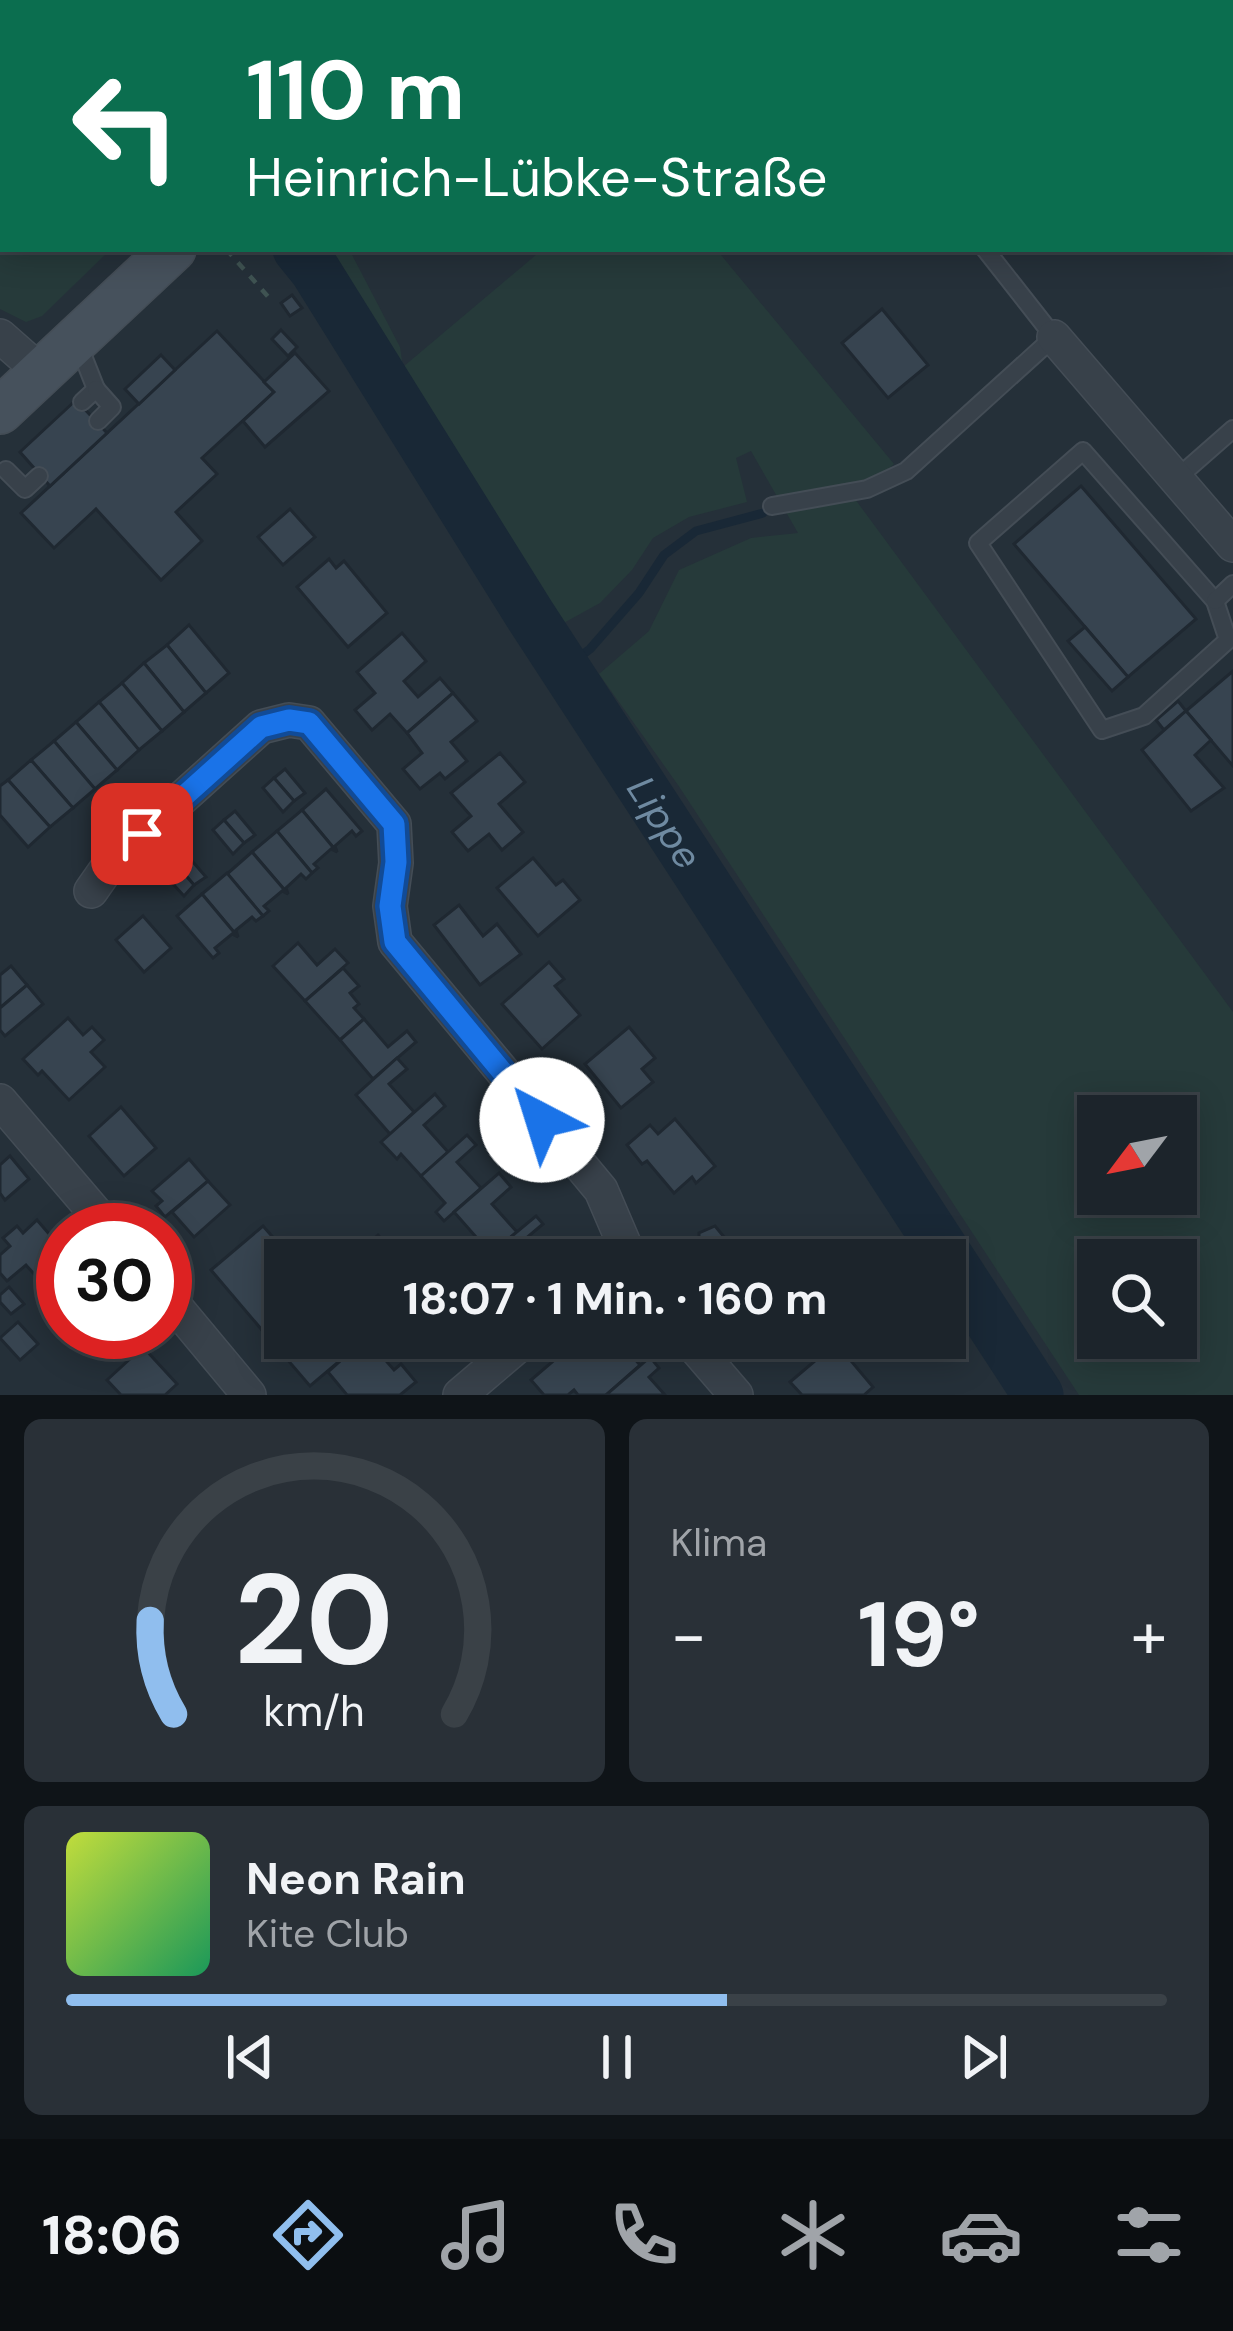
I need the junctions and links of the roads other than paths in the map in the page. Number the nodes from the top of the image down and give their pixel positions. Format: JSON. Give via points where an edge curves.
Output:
{"nodes":[{"id":1,"x":169,"y":252,"type":"edge"},
{"id":2,"x":987,"y":252,"type":"edge"},
{"id":3,"x":0,"y":336,"type":"edge"},
{"id":4,"x":1054,"y":337,"type":"junction"},
{"id":5,"x":76,"y":339,"type":"junction"},
{"id":6,"x":41,"y":374,"type":"junction"},
{"id":7,"x":96,"y":388,"type":"junction"},
{"id":8,"x":82,"y":402,"type":"dead end"},
{"id":9,"x":0,"y":411,"type":"edge"},
{"id":10,"x":98,"y":421,"type":"dead end"},
{"id":11,"x":1233,"y":429,"type":"edge"},
{"id":12,"x":9,"y":466,"type":"edge"},
{"id":13,"x":39,"y":476,"type":"dead end"},
{"id":14,"x":1176,"y":479,"type":"junction"},
{"id":15,"x":772,"y":506,"type":"dead end"},
{"id":16,"x":1233,"y":544,"type":"edge"},
{"id":17,"x":1233,"y":584,"type":"edge"},
{"id":18,"x":1215,"y":601,"type":"junction"},
{"id":19,"x":91,"y":891,"type":"dead end"},
{"id":20,"x":0,"y":1101,"type":"edge"},
{"id":21,"x":87,"y":1203,"type":"edge"},
{"id":22,"x":622,"y":1239,"type":"edge"},
{"id":23,"x":192,"y":1329,"type":"edge"},
{"id":24,"x":502,"y":1359,"type":"edge"},
{"id":25,"x":705,"y":1359,"type":"edge"},
{"id":26,"x":242,"y":1393,"type":"edge"},
{"id":27,"x":460,"y":1395,"type":"edge"},
{"id":28,"x":736,"y":1395,"type":"edge"}],
"edges":[{"from":1,"to":5,"type":"main road"},
{"from":2,"to":4,"type":"lane"},
{"from":3,"to":6,"type":"street"},
{"from":4,"to":14,"type":"street"},
{"from":4,"to":15,"type":"lane","via":[[906,471],[867,489]]},
{"from":5,"to":6,"type":"main road"},
{"from":5,"to":7,"type":"lane"},
{"from":6,"to":9,"type":"main road"},
{"from":7,"to":8,"type":"lane"},
{"from":7,"to":10,"type":"lane","via":[[112,407]]},
{"from":11,"to":14,"type":"lane"},
{"from":12,"to":13,"type":"lane","via":[[26,489]]},
{"from":14,"to":16,"type":"street"},
{"from":17,"to":18,"type":"lane"},
{"from":18,"to":18,"type":"lane","via":[[1228,640],[1144,716],[1102,730],[978,543],[1083,452]]},
{"from":19,"to":22,"type":"street","via":[[112,861],[261,727],[309,723],[394,824],[395,942],[601,1190]]},
{"from":20,"to":21,"type":"street"},
{"from":23,"to":26,"type":"street"},
{"from":24,"to":27,"type":"street"},
{"from":25,"to":28,"type":"street"}]}
